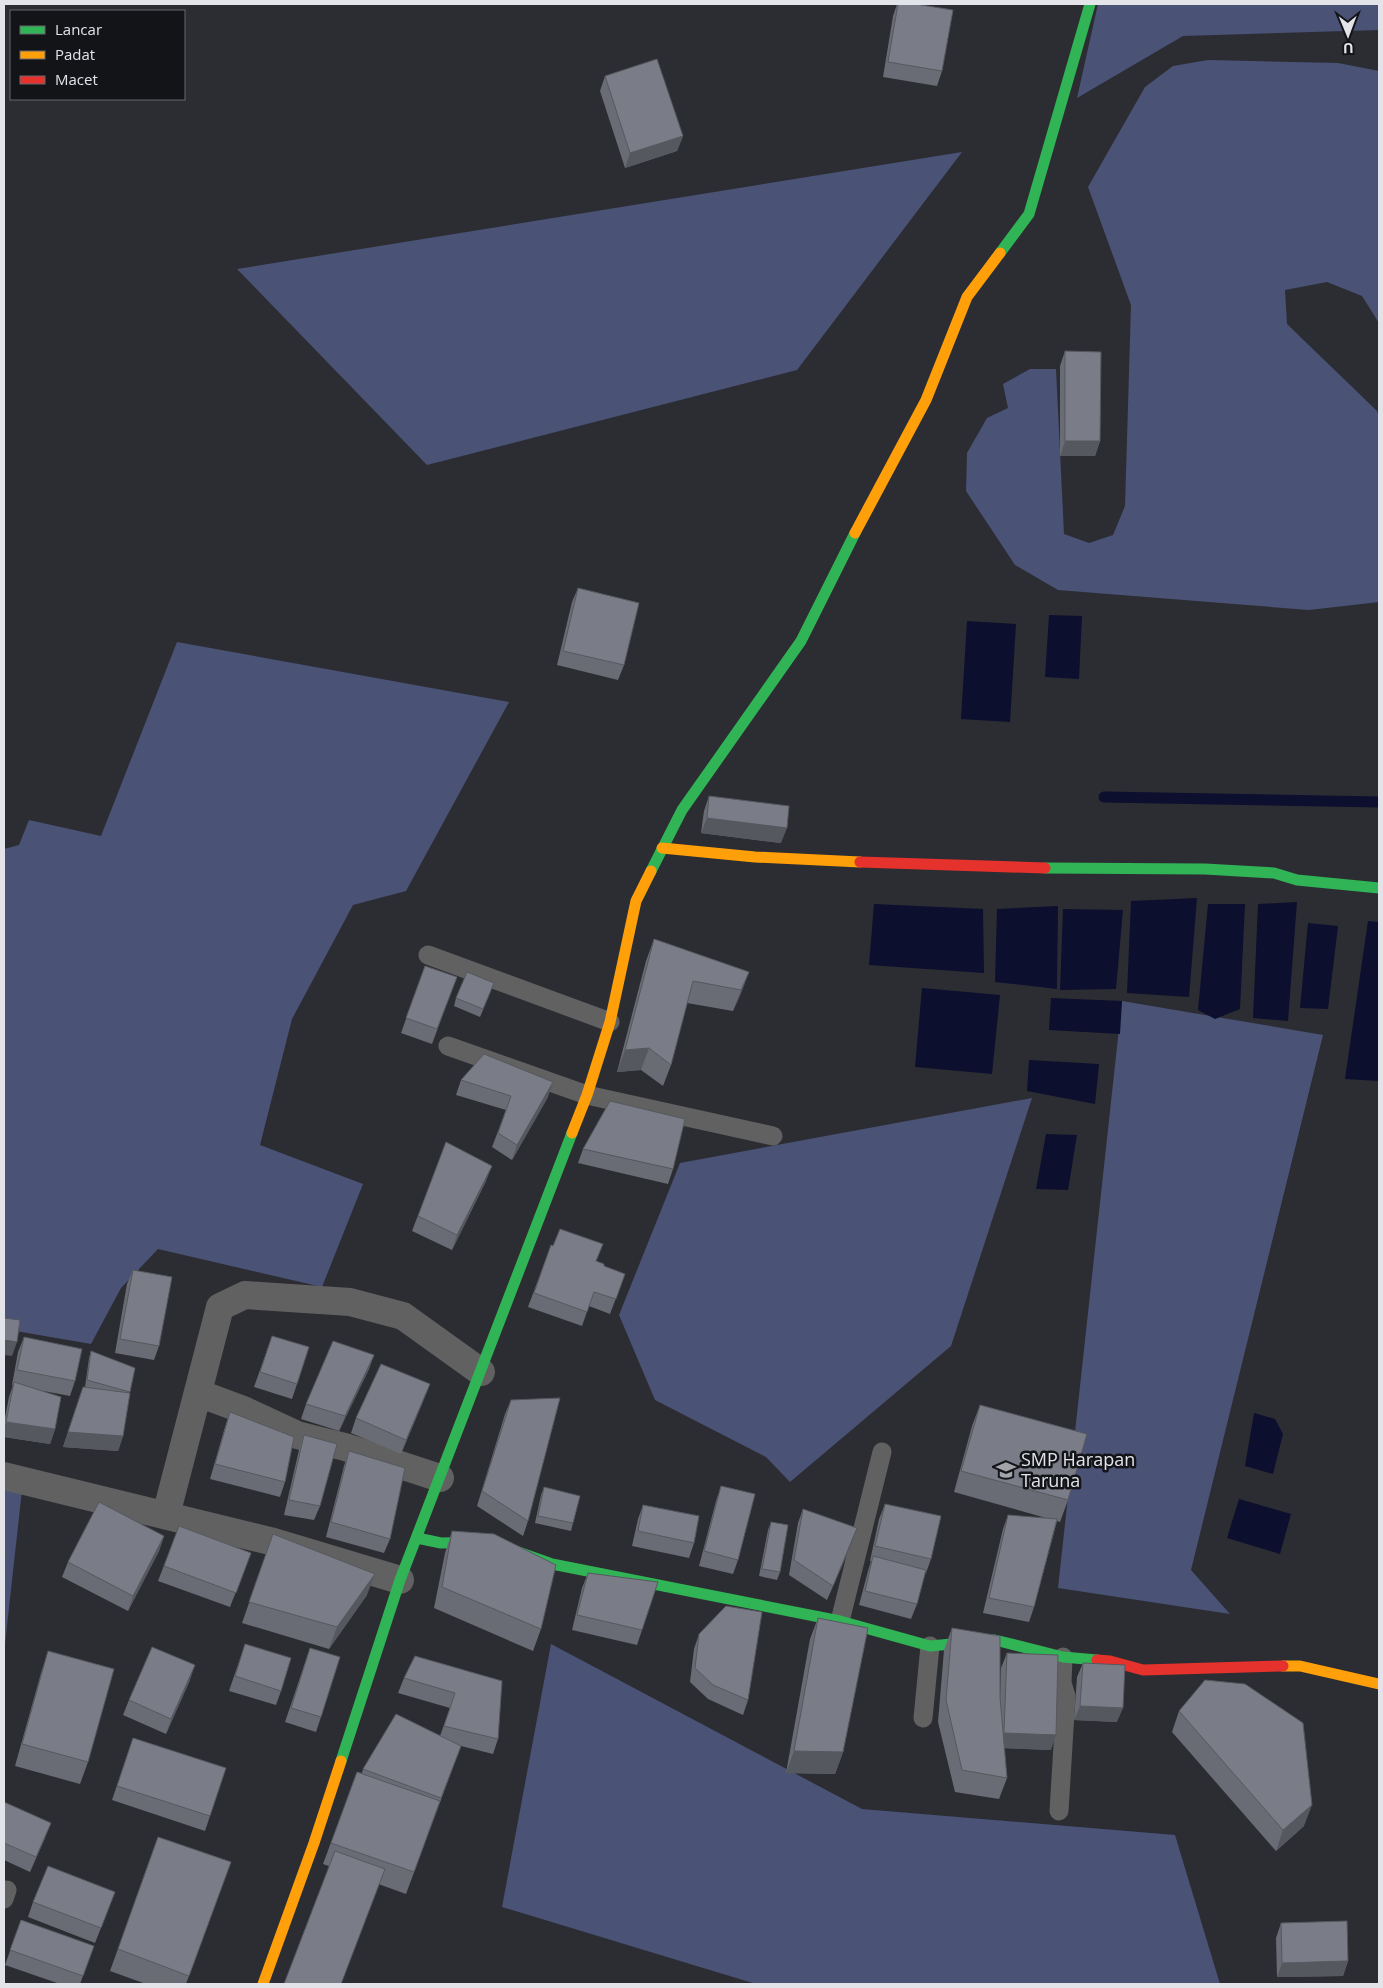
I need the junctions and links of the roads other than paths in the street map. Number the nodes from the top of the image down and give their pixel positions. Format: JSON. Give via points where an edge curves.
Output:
{"nodes":[{"id":1,"x":1090,"y":4,"type":"edge"},
{"id":2,"x":662,"y":848,"type":"junction"},
{"id":3,"x":1379,"y":888,"type":"edge"},
{"id":4,"x":428,"y":955,"type":"dead end"},
{"id":5,"x":610,"y":1022,"type":"junction"},
{"id":6,"x":448,"y":1046,"type":"dead end"},
{"id":7,"x":586,"y":1095,"type":"junction"},
{"id":8,"x":773,"y":1136,"type":"dead end"},
{"id":9,"x":480,"y":1372,"type":"junction"},
{"id":10,"x":198,"y":1393,"type":"junction"},
{"id":11,"x":882,"y":1452,"type":"dead end"},
{"id":12,"x":4,"y":1476,"type":"edge"},
{"id":13,"x":440,"y":1478,"type":"junction"},
{"id":14,"x":166,"y":1515,"type":"junction"},
{"id":15,"x":417,"y":1538,"type":"junction"},
{"id":16,"x":400,"y":1580,"type":"junction"},
{"id":17,"x":840,"y":1621,"type":"junction"},
{"id":18,"x":930,"y":1646,"type":"junction"},
{"id":19,"x":1063,"y":1656,"type":"junction"},
{"id":20,"x":1379,"y":1684,"type":"edge"},
{"id":21,"x":923,"y":1718,"type":"dead end"},
{"id":22,"x":1059,"y":1811,"type":"dead end"},
{"id":23,"x":263,"y":1984,"type":"edge"}],
"edges":[{"from":1,"to":2,"type":"main road","via":[[1029,214],[966,297],[926,400],[802,641],[682,810]]},
{"from":2,"to":3,"type":"main road","via":[[755,857],[892,863],[1069,869],[1205,869],[1274,873],[1296,880]]},
{"from":2,"to":5,"type":"main road","via":[[636,901]]},
{"from":4,"to":5,"type":"lane"},
{"from":5,"to":7,"type":"main road"},
{"from":6,"to":7,"type":"lane"},
{"from":7,"to":8,"type":"lane"},
{"from":7,"to":9,"type":"main road"},
{"from":9,"to":10,"type":"street","via":[[403,1316],[350,1302],[246,1296],[220,1307]]},
{"from":9,"to":13,"type":"main road"},
{"from":10,"to":13,"type":"street","via":[[297,1435]]},
{"from":10,"to":14,"type":"street"},
{"from":11,"to":17,"type":"lane"},
{"from":12,"to":14,"type":"street"},
{"from":13,"to":15,"type":"main road"},
{"from":14,"to":16,"type":"street","via":[[270,1541]]},
{"from":15,"to":16,"type":"main road"},
{"from":15,"to":17,"type":"main road","via":[[441,1543],[490,1542],[552,1564]]},
{"from":16,"to":23,"type":"main road","via":[[314,1843]]},
{"from":17,"to":18,"type":"main road"},
{"from":18,"to":19,"type":"main road","via":[[995,1640]]},
{"from":18,"to":21,"type":"lane"},
{"from":19,"to":20,"type":"main road","via":[[1110,1661],[1143,1670],[1300,1666]]},
{"from":19,"to":22,"type":"lane","via":[[1062,1683],[1066,1696]]}]}
